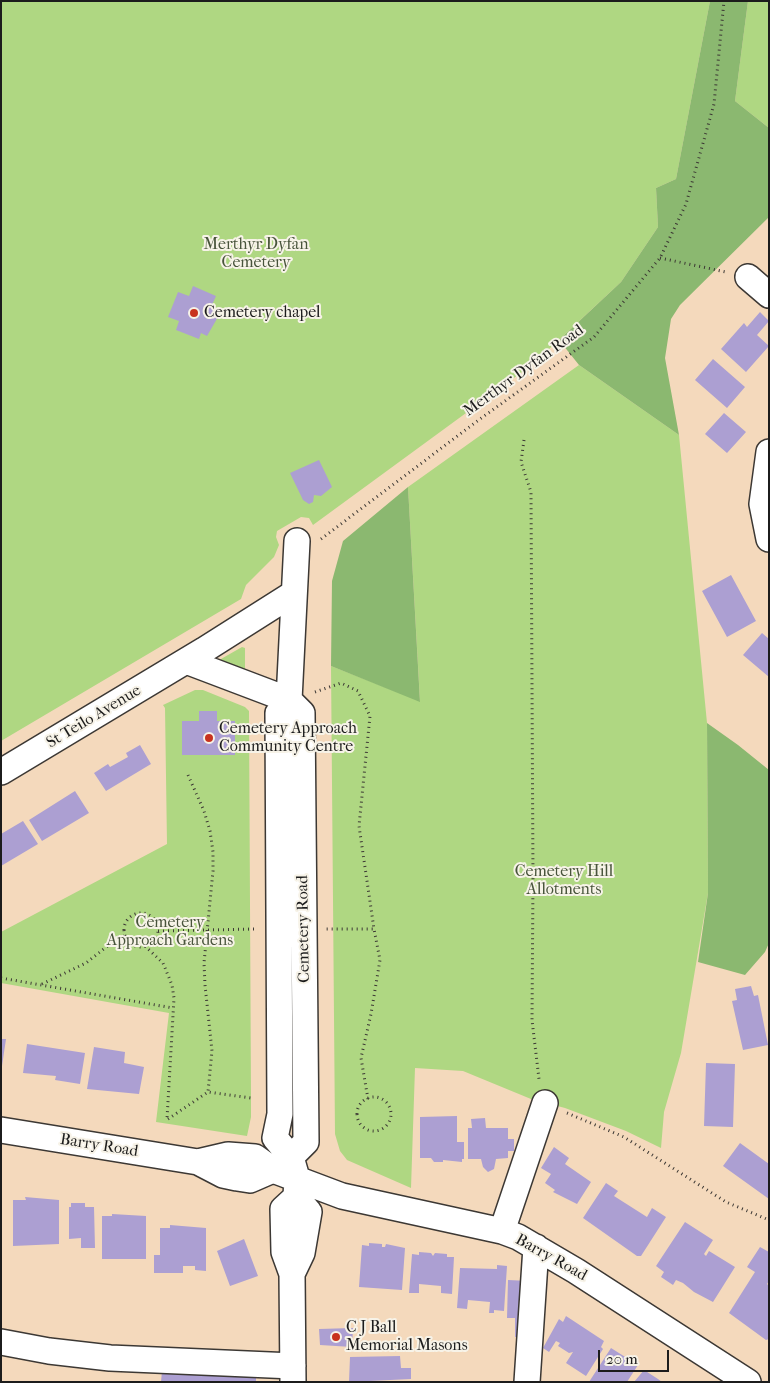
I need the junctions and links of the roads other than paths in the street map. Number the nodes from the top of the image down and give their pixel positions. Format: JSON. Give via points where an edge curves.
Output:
{"nodes":[{"id":1,"x":748,"y":277,"type":"road end"},
{"id":2,"x":769,"y":296,"type":"edge"},
{"id":3,"x":769,"y":452,"type":"edge"},
{"id":4,"x":769,"y":538,"type":"edge"},
{"id":5,"x":297,"y":541,"type":"dead end"},
{"id":6,"x":294,"y":593,"type":"junction"},
{"id":7,"x":186,"y":661,"type":"junction"},
{"id":8,"x":289,"y":700,"type":"junction"},
{"id":9,"x":1,"y":772,"type":"edge"},
{"id":10,"x":545,"y":1103,"type":"road end"},
{"id":11,"x":1,"y":1130,"type":"edge"},
{"id":12,"x":290,"y":1175,"type":"junction"},
{"id":13,"x":502,"y":1231,"type":"junction"},
{"id":14,"x":536,"y":1247,"type":"junction"},
{"id":15,"x":1,"y":1342,"type":"edge"},
{"id":16,"x":293,"y":1374,"type":"edge"},
{"id":17,"x":527,"y":1382,"type":"edge"},
{"id":18,"x":748,"y":1382,"type":"edge"}],
"edges":[{"from":1,"to":2,"type":"street"},
{"from":3,"to":4,"type":"street","via":[[762,504]]},
{"from":5,"to":6,"type":"street","name":"Cemetery Road"},
{"from":6,"to":7,"type":"street","name":"St Teilo Avenue"},
{"from":6,"to":8,"type":"street","name":"Cemetery Road"},
{"from":7,"to":8,"type":"street"},
{"from":7,"to":9,"type":"street","name":"St Teilo Avenue"},
{"from":8,"to":12,"type":"street","name":"Cemetery Road","via":[[278,713],[280,1114],[275,1138]]},
{"from":10,"to":13,"type":"street"},
{"from":11,"to":12,"type":"street","name":"Barry Road","via":[[198,1162],[242,1154]]},
{"from":12,"to":13,"type":"street","name":"Barry Road","via":[[342,1196]]},
{"from":12,"to":16,"type":"street","via":[[283,1210],[284,1252],[292,1274]]},
{"from":13,"to":14,"type":"street","name":"Barry Road"},
{"from":14,"to":17,"type":"street"},
{"from":14,"to":18,"type":"street","name":"Barry Road"},
{"from":15,"to":16,"type":"street","via":[[110,1358]]}]}
